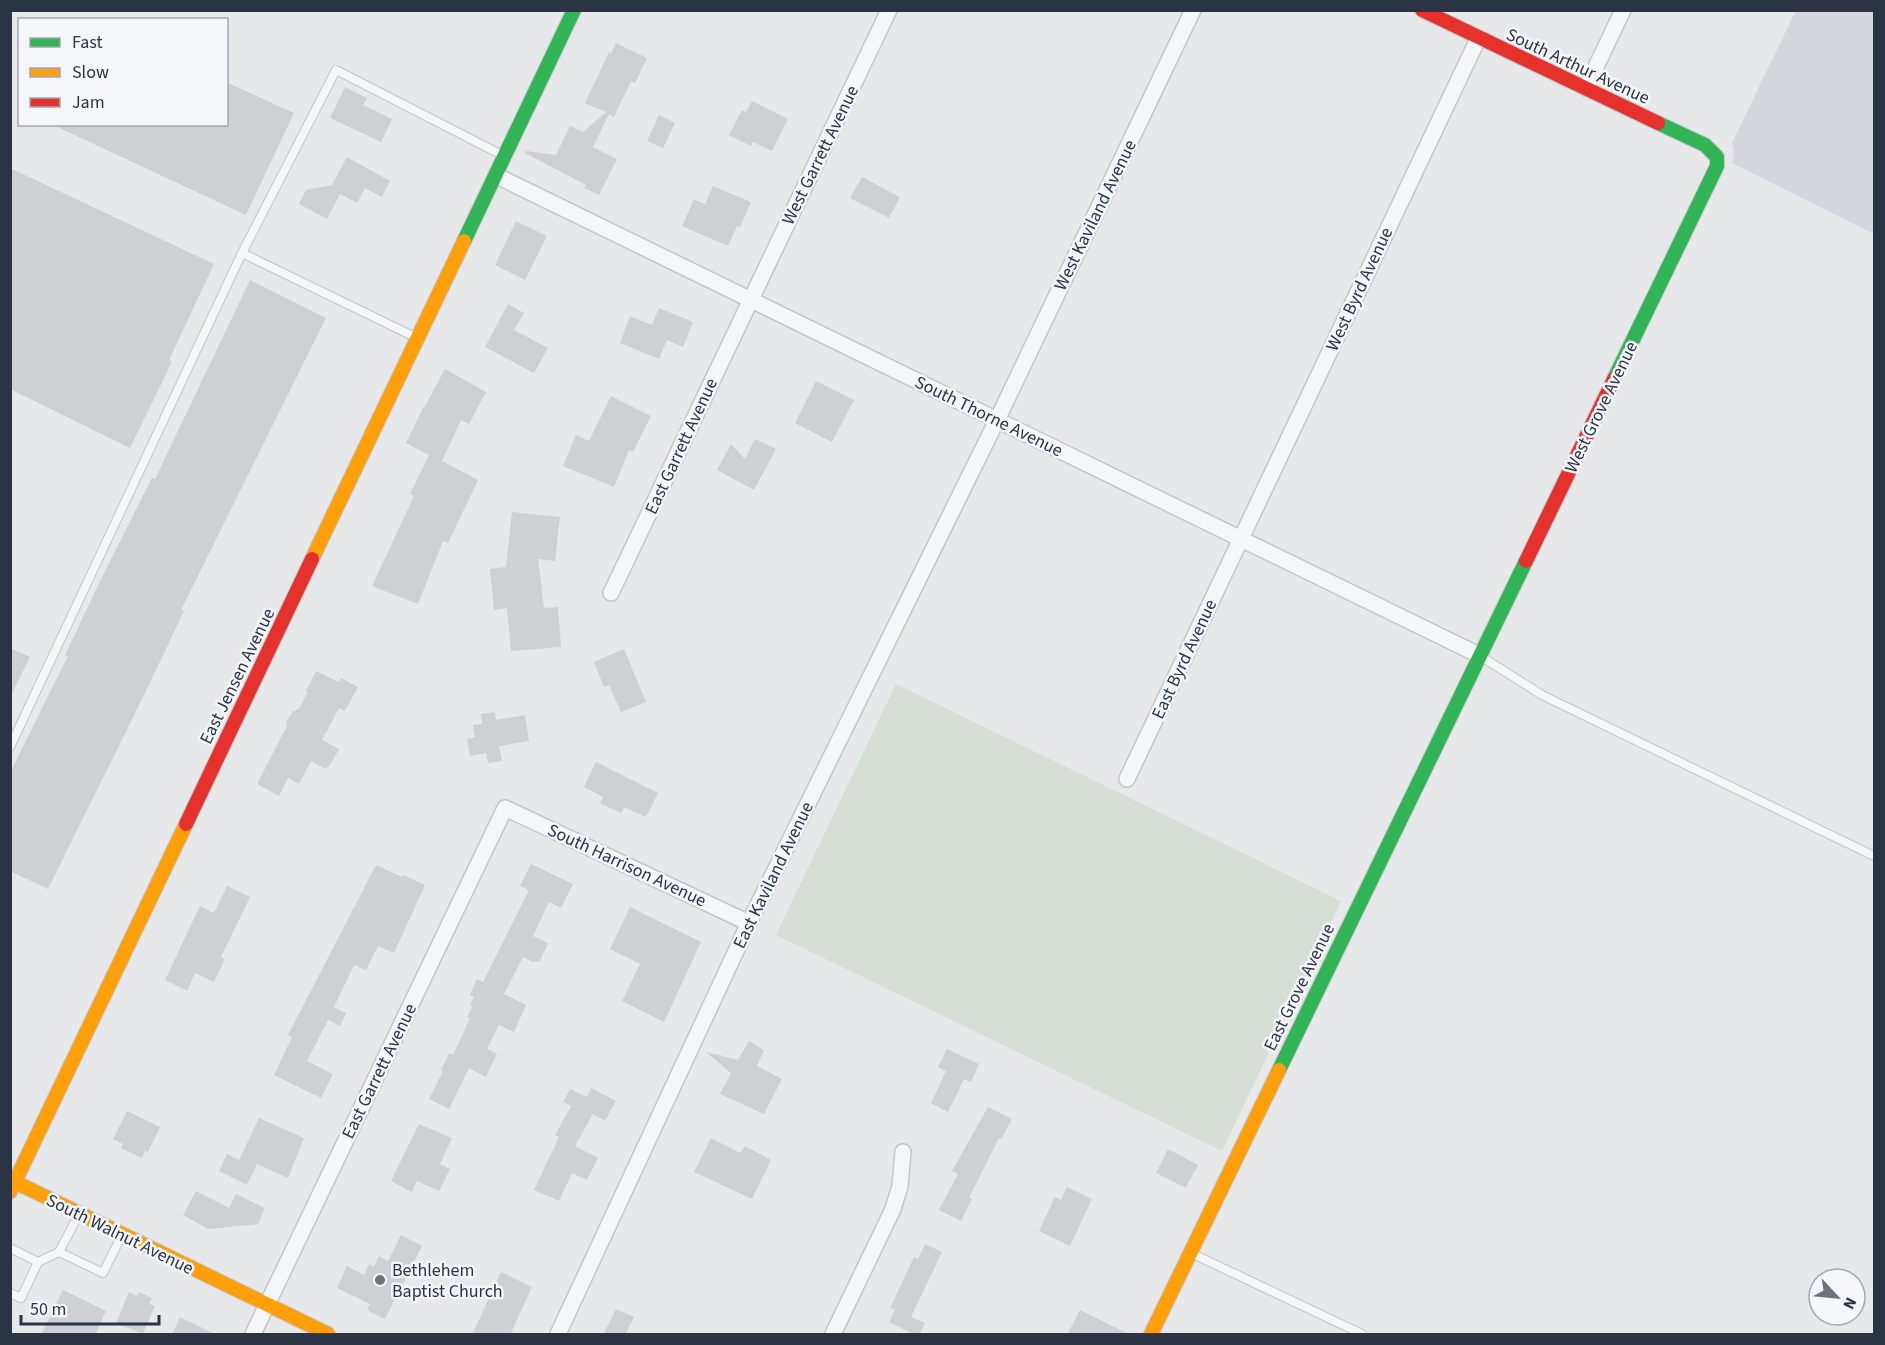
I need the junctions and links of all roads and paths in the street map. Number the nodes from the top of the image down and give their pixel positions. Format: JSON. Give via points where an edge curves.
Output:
{"nodes":[{"id":1,"x":574,"y":10,"type":"edge"},
{"id":2,"x":890,"y":10,"type":"edge"},
{"id":3,"x":1193,"y":10,"type":"edge"},
{"id":4,"x":1422,"y":10,"type":"edge"},
{"id":5,"x":1623,"y":10,"type":"edge"},
{"id":6,"x":1478,"y":39,"type":"junction"},
{"id":7,"x":1586,"y":88,"type":"junction"},
{"id":8,"x":506,"y":157,"type":"junction"},
{"id":9,"x":1717,"y":157,"type":"joint"},
{"id":10,"x":497,"y":176,"type":"junction"},
{"id":11,"x":242,"y":253,"type":"junction"},
{"id":12,"x":751,"y":299,"type":"junction"},
{"id":13,"x":418,"y":339,"type":"junction"},
{"id":14,"x":997,"y":420,"type":"junction"},
{"id":15,"x":1241,"y":539,"type":"junction"},
{"id":16,"x":611,"y":593,"type":"dead end"},
{"id":17,"x":1481,"y":656,"type":"junction"},
{"id":18,"x":10,"y":747,"type":"edge"},
{"id":19,"x":1127,"y":779,"type":"dead end"},
{"id":20,"x":505,"y":808,"type":"joint"},
{"id":21,"x":1875,"y":856,"type":"edge"},
{"id":22,"x":749,"y":922,"type":"junction"},
{"id":23,"x":903,"y":1152,"type":"dead end"},
{"id":24,"x":12,"y":1185,"type":"edge"},
{"id":25,"x":79,"y":1214,"type":"junction"},
{"id":26,"x":122,"y":1235,"type":"junction"},
{"id":27,"x":10,"y":1248,"type":"edge"},
{"id":28,"x":59,"y":1251,"type":"junction"},
{"id":29,"x":1189,"y":1252,"type":"junction"},
{"id":30,"x":38,"y":1262,"type":"junction"},
{"id":31,"x":10,"y":1293,"type":"edge"},
{"id":32,"x":266,"y":1306,"type":"junction"},
{"id":33,"x":253,"y":1335,"type":"edge"},
{"id":34,"x":328,"y":1335,"type":"edge"},
{"id":35,"x":558,"y":1335,"type":"edge"},
{"id":36,"x":833,"y":1335,"type":"edge"},
{"id":37,"x":1151,"y":1335,"type":"edge"},
{"id":38,"x":1362,"y":1335,"type":"edge"}],
"edges":[{"from":1,"to":8,"type":"street","name":"East Jensen Avenue"},
{"from":2,"to":12,"type":"street","name":"West Garrett Avenue"},
{"from":3,"to":14,"type":"street","name":"West Kaviland Avenue"},
{"from":4,"to":6,"type":"street","name":"South Arthur Avenue"},
{"from":5,"to":7,"type":"street"},
{"from":6,"to":7,"type":"street","name":"South Arthur Avenue"},
{"from":6,"to":15,"type":"street","name":"West Byrd Avenue"},
{"from":7,"to":9,"type":"street","name":"South Arthur Avenue","via":[[1705,145]]},
{"from":8,"to":10,"type":"street","name":"East Jensen Avenue"},
{"from":8,"to":11,"type":"lane","via":[[336,70]]},
{"from":9,"to":17,"type":"street","name":"West Grove Avenue","via":[[1713,175]]},
{"from":10,"to":12,"type":"street","name":"South Thorne Avenue"},
{"from":10,"to":13,"type":"street","name":"East Jensen Avenue"},
{"from":11,"to":13,"type":"lane"},
{"from":11,"to":18,"type":"lane"},
{"from":12,"to":14,"type":"street","name":"South Thorne Avenue"},
{"from":12,"to":16,"type":"street","name":"East Garrett Avenue"},
{"from":13,"to":24,"type":"street","name":"East Jensen Avenue"},
{"from":14,"to":15,"type":"street","name":"South Thorne Avenue"},
{"from":14,"to":22,"type":"street","name":"East Kaviland Avenue"},
{"from":15,"to":17,"type":"street","name":"South Thorne Avenue"},
{"from":15,"to":19,"type":"street","name":"East Byrd Avenue"},
{"from":17,"to":21,"type":"lane","via":[[1542,695]]},
{"from":17,"to":29,"type":"street","name":"East Grove Avenue"},
{"from":20,"to":22,"type":"street","name":"South Harrison Avenue"},
{"from":20,"to":32,"type":"street","name":"East Garrett Avenue"},
{"from":22,"to":35,"type":"street","name":"East Kaviland Avenue"},
{"from":23,"to":36,"type":"street","via":[[893,1209]]},
{"from":24,"to":25,"type":"street","name":"South Walnut Avenue"},
{"from":25,"to":26,"type":"street","name":"South Walnut Avenue"},
{"from":25,"to":28,"type":"lane"},
{"from":26,"to":28,"type":"lane","via":[[103,1273]]},
{"from":26,"to":32,"type":"street","name":"South Walnut Avenue"},
{"from":27,"to":30,"type":"lane"},
{"from":28,"to":30,"type":"lane"},
{"from":29,"to":37,"type":"street","name":"East Grove Avenue"},
{"from":29,"to":38,"type":"lane"},
{"from":30,"to":31,"type":"lane","via":[[21,1298]]},
{"from":32,"to":33,"type":"street","name":"East Garrett Avenue"},
{"from":32,"to":34,"type":"street","name":"South Walnut Avenue"}]}
